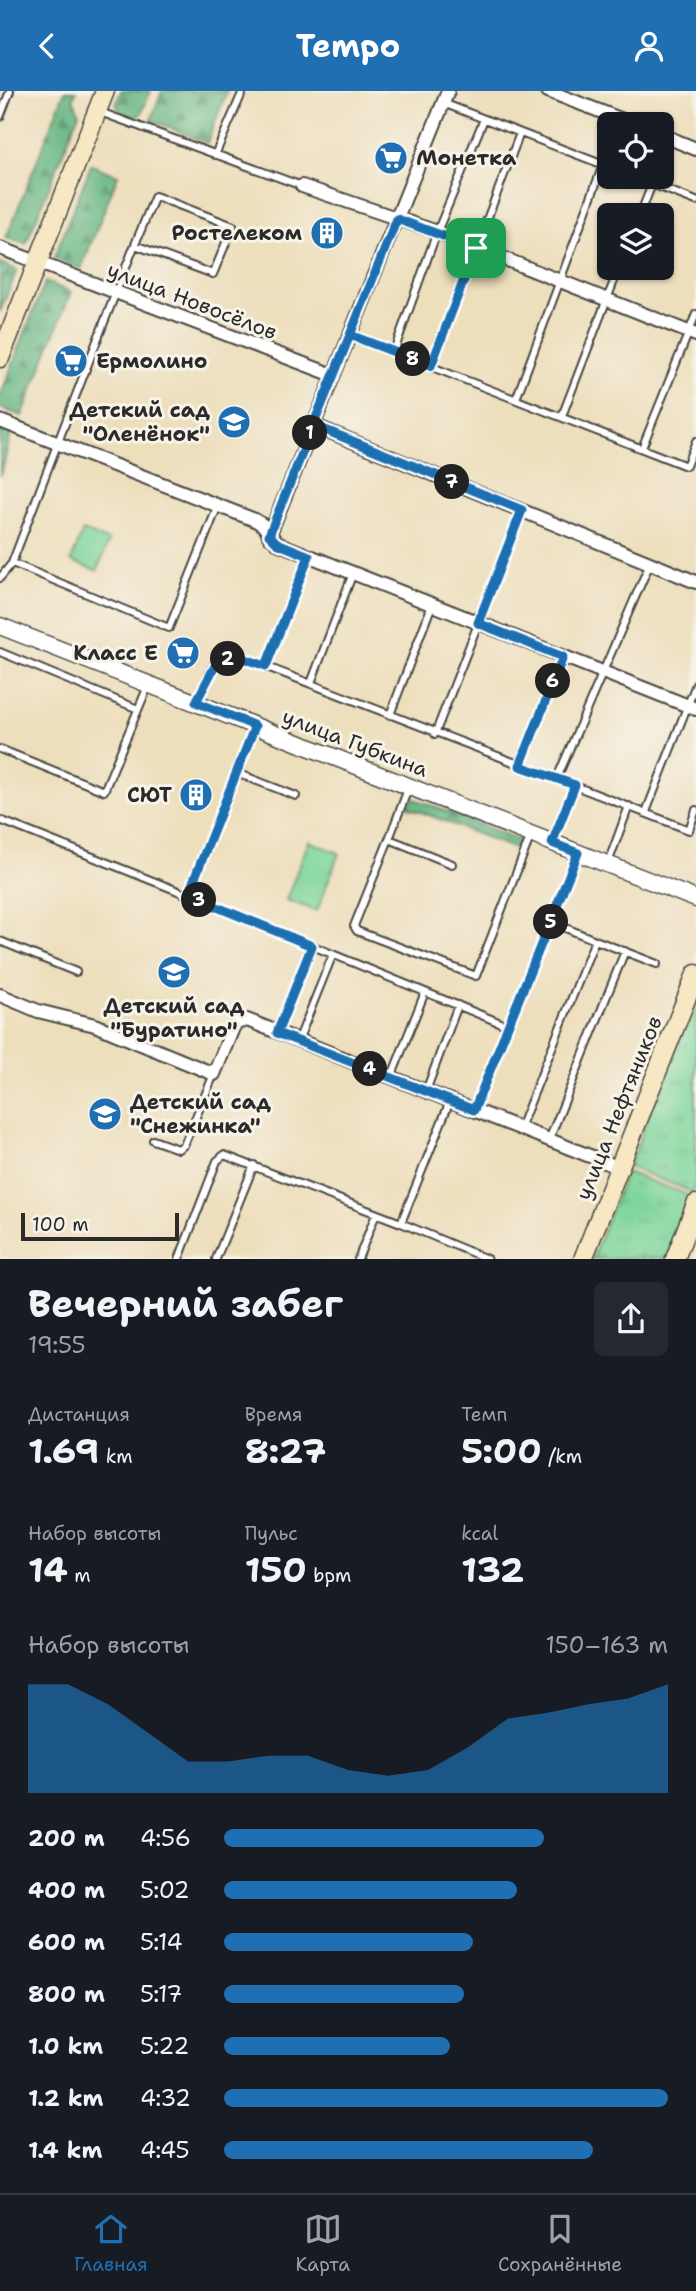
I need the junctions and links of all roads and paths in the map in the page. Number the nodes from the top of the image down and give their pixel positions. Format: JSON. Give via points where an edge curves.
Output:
{"nodes":[{"id":1,"x":10,"y":91,"type":"edge"},
{"id":2,"x":105,"y":91,"type":"edge"},
{"id":3,"x":243,"y":91,"type":"edge"},
{"id":4,"x":548,"y":91,"type":"edge"},
{"id":5,"x":446,"y":97,"type":"edge"},
{"id":6,"x":97,"y":111,"type":"junction"},
{"id":7,"x":602,"y":112,"type":"edge"},
{"id":8,"x":0,"y":117,"type":"edge"},
{"id":9,"x":484,"y":119,"type":"junction"},
{"id":10,"x":520,"y":133,"type":"junction"},
{"id":11,"x":674,"y":140,"type":"edge"},
{"id":12,"x":696,"y":149,"type":"edge"},
{"id":13,"x":215,"y":155,"type":"junction"},
{"id":14,"x":597,"y":163,"type":"edge"},
{"id":15,"x":302,"y":186,"type":"joint"},
{"id":16,"x":597,"y":188,"type":"edge"},
{"id":17,"x":665,"y":189,"type":"edge"},
{"id":18,"x":696,"y":201,"type":"edge"},
{"id":19,"x":397,"y":219,"type":"junction"},
{"id":20,"x":437,"y":232,"type":"junction"},
{"id":21,"x":135,"y":245,"type":"junction"},
{"id":22,"x":0,"y":248,"type":"edge"},
{"id":23,"x":476,"y":248,"type":"junction"},
{"id":24,"x":37,"y":262,"type":"junction"},
{"id":25,"x":615,"y":280,"type":"edge"},
{"id":26,"x":558,"y":281,"type":"junction"},
{"id":27,"x":116,"y":293,"type":"junction"},
{"id":28,"x":607,"y":300,"type":"junction"},
{"id":29,"x":696,"y":314,"type":"edge"},
{"id":30,"x":692,"y":334,"type":"edge"},
{"id":31,"x":350,"y":335,"type":"junction"},
{"id":32,"x":394,"y":351,"type":"junction"},
{"id":33,"x":0,"y":358,"type":"edge"},
{"id":34,"x":431,"y":366,"type":"junction"},
{"id":35,"x":333,"y":375,"type":"junction"},
{"id":36,"x":516,"y":399,"type":"junction"},
{"id":37,"x":562,"y":417,"type":"junction"},
{"id":38,"x":0,"y":421,"type":"edge"},
{"id":39,"x":313,"y":425,"type":"junction"},
{"id":40,"x":696,"y":442,"type":"edge"},
{"id":41,"x":58,"y":443,"type":"junction"},
{"id":42,"x":642,"y":448,"type":"junction"},
{"id":43,"x":217,"y":508,"type":"junction"},
{"id":44,"x":522,"y":510,"type":"junction"},
{"id":45,"x":269,"y":535,"type":"junction"},
{"id":46,"x":309,"y":556,"type":"junction"},
{"id":47,"x":12,"y":563,"type":"junction"},
{"id":48,"x":650,"y":563,"type":"junction"},
{"id":49,"x":353,"y":573,"type":"junction"},
{"id":50,"x":695,"y":577,"type":"edge"},
{"id":51,"x":0,"y":578,"type":"edge"},
{"id":52,"x":432,"y":605,"type":"junction"},
{"id":53,"x":478,"y":623,"type":"junction"},
{"id":54,"x":0,"y":626,"type":"edge"},
{"id":55,"x":0,"y":652,"type":"edge"},
{"id":56,"x":563,"y":657,"type":"junction"},
{"id":57,"x":266,"y":666,"type":"junction"},
{"id":58,"x":602,"y":672,"type":"junction"},
{"id":59,"x":149,"y":683,"type":"junction"},
{"id":60,"x":311,"y":683,"type":"junction"},
{"id":61,"x":696,"y":684,"type":"edge"},
{"id":62,"x":196,"y":702,"type":"junction"},
{"id":63,"x":692,"y":708,"type":"edge"},
{"id":64,"x":138,"y":709,"type":"junction"},
{"id":65,"x":390,"y":715,"type":"junction"},
{"id":66,"x":255,"y":726,"type":"junction"},
{"id":67,"x":435,"y":734,"type":"junction"},
{"id":68,"x":0,"y":749,"type":"edge"},
{"id":69,"x":520,"y":766,"type":"junction"},
{"id":70,"x":237,"y":773,"type":"junction"},
{"id":71,"x":557,"y":778,"type":"junction"},
{"id":72,"x":575,"y":785,"type":"junction"},
{"id":73,"x":409,"y":786,"type":"junction"},
{"id":74,"x":296,"y":796,"type":"dead end"},
{"id":75,"x":629,"y":806,"type":"junction"},
{"id":76,"x":696,"y":810,"type":"edge"},
{"id":77,"x":646,"y":813,"type":"junction"},
{"id":78,"x":0,"y":820,"type":"edge"},
{"id":79,"x":531,"y":835,"type":"junction"},
{"id":80,"x":389,"y":839,"type":"junction"},
{"id":81,"x":552,"y":843,"type":"junction"},
{"id":82,"x":578,"y":853,"type":"junction"},
{"id":83,"x":452,"y":864,"type":"dead end"},
{"id":84,"x":608,"y":865,"type":"junction"},
{"id":85,"x":188,"y":895,"type":"junction"},
{"id":86,"x":696,"y":899,"type":"edge"},
{"id":87,"x":551,"y":922,"type":"junction"},
{"id":88,"x":596,"y":940,"type":"junction"},
{"id":89,"x":0,"y":941,"type":"edge"},
{"id":90,"x":312,"y":946,"type":"junction"},
{"id":91,"x":625,"y":951,"type":"junction"},
{"id":92,"x":333,"y":954,"type":"junction"},
{"id":93,"x":656,"y":964,"type":"dead end"},
{"id":94,"x":76,"y":972,"type":"dead end"},
{"id":95,"x":696,"y":974,"type":"edge"},
{"id":96,"x":425,"y":992,"type":"junction"},
{"id":97,"x":0,"y":995,"type":"edge"},
{"id":98,"x":458,"y":1005,"type":"junction"},
{"id":99,"x":508,"y":1026,"type":"junction"},
{"id":100,"x":277,"y":1033,"type":"junction"},
{"id":101,"x":298,"y":1041,"type":"junction"},
{"id":102,"x":214,"y":1075,"type":"junction"},
{"id":103,"x":391,"y":1077,"type":"junction"},
{"id":104,"x":426,"y":1091,"type":"junction"},
{"id":105,"x":450,"y":1101,"type":"junction"},
{"id":106,"x":474,"y":1110,"type":"junction"},
{"id":107,"x":520,"y":1128,"type":"junction"},
{"id":108,"x":153,"y":1140,"type":"dead end"},
{"id":109,"x":549,"y":1140,"type":"junction"},
{"id":110,"x":254,"y":1165,"type":"junction"},
{"id":111,"x":620,"y":1168,"type":"junction"},
{"id":112,"x":376,"y":1214,"type":"junction"},
{"id":113,"x":694,"y":1215,"type":"edge"},
{"id":114,"x":401,"y":1223,"type":"junction"},
{"id":115,"x":179,"y":1258,"type":"edge"},
{"id":116,"x":216,"y":1258,"type":"edge"},
{"id":117,"x":358,"y":1258,"type":"edge"},
{"id":118,"x":487,"y":1258,"type":"edge"},
{"id":119,"x":583,"y":1258,"type":"edge"},
{"id":120,"x":675,"y":1258,"type":"edge"}],
"edges":[{"from":1,"to":8,"type":"lane"},
{"from":2,"to":6,"type":"main road"},
{"from":3,"to":13,"type":"lane"},
{"from":4,"to":7,"type":"street"},
{"from":5,"to":9,"type":"lane"},
{"from":5,"to":19,"type":"street"},
{"from":6,"to":13,"type":"lane"},
{"from":6,"to":24,"type":"main road"},
{"from":9,"to":10,"type":"lane"},
{"from":9,"to":20,"type":"lane"},
{"from":10,"to":14,"type":"lane"},
{"from":10,"to":23,"type":"lane"},
{"from":11,"to":12,"type":"street"},
{"from":13,"to":15,"type":"lane"},
{"from":15,"to":19,"type":"street"},
{"from":16,"to":26,"type":"lane"},
{"from":17,"to":18,"type":"lane"},
{"from":19,"to":20,"type":"street"},
{"from":19,"to":31,"type":"street"},
{"from":20,"to":23,"type":"street"},
{"from":20,"to":32,"type":"lane"},
{"from":21,"to":21,"type":"lane","via":[[213,274],[233,226],[155,196]]},
{"from":21,"to":27,"type":"lane"},
{"from":22,"to":24,"type":"street","name":"улица Новосёлов"},
{"from":23,"to":26,"type":"street"},
{"from":23,"to":34,"type":"lane"},
{"from":24,"to":27,"type":"street","name":"улица Новосёлов"},
{"from":24,"to":33,"type":"main road"},
{"from":25,"to":28,"type":"lane"},
{"from":26,"to":28,"type":"street"},
{"from":26,"to":36,"type":"lane"},
{"from":27,"to":35,"type":"street","name":"улица Новосёлов"},
{"from":27,"to":41,"type":"lane"},
{"from":28,"to":30,"type":"street"},
{"from":28,"to":37,"type":"lane"},
{"from":29,"to":30,"type":"lane"},
{"from":30,"to":42,"type":"lane"},
{"from":31,"to":32,"type":"lane"},
{"from":31,"to":35,"type":"street"},
{"from":32,"to":34,"type":"lane"},
{"from":34,"to":36,"type":"lane"},
{"from":35,"to":39,"type":"street"},
{"from":36,"to":37,"type":"lane"},
{"from":37,"to":42,"type":"lane"},
{"from":38,"to":41,"type":"street"},
{"from":39,"to":44,"type":"street"},
{"from":39,"to":45,"type":"street"},
{"from":40,"to":42,"type":"lane","via":[[686,466]]},
{"from":41,"to":43,"type":"street"},
{"from":41,"to":47,"type":"lane"},
{"from":43,"to":45,"type":"street","via":[[255,520]]},
{"from":43,"to":47,"type":"lane","via":[[169,628]]},
{"from":44,"to":48,"type":"street"},
{"from":44,"to":53,"type":"lane"},
{"from":45,"to":46,"type":"street"},
{"from":46,"to":49,"type":"street"},
{"from":46,"to":57,"type":"lane"},
{"from":47,"to":51,"type":"lane"},
{"from":48,"to":50,"type":"street"},
{"from":48,"to":58,"type":"lane"},
{"from":49,"to":52,"type":"street"},
{"from":49,"to":60,"type":"lane"},
{"from":52,"to":53,"type":"street"},
{"from":52,"to":65,"type":"lane"},
{"from":53,"to":56,"type":"street"},
{"from":53,"to":67,"type":"lane"},
{"from":54,"to":59,"type":"street","name":"улица Губкина"},
{"from":55,"to":64,"type":"lane"},
{"from":56,"to":58,"type":"street"},
{"from":56,"to":69,"type":"lane"},
{"from":57,"to":60,"type":"lane"},
{"from":57,"to":62,"type":"lane","via":[[236,656],[217,662]]},
{"from":58,"to":63,"type":"street"},
{"from":58,"to":71,"type":"lane"},
{"from":59,"to":62,"type":"street","name":"улица Губкина"},
{"from":59,"to":64,"type":"lane"},
{"from":60,"to":65,"type":"lane"},
{"from":61,"to":63,"type":"lane"},
{"from":62,"to":66,"type":"street","name":"улица Губкина"},
{"from":63,"to":77,"type":"lane"},
{"from":64,"to":68,"type":"lane","via":[[104,790]]},
{"from":65,"to":67,"type":"lane"},
{"from":66,"to":70,"type":"lane"},
{"from":66,"to":73,"type":"street","name":"улица Губкина"},
{"from":67,"to":69,"type":"lane"},
{"from":69,"to":71,"type":"lane"},
{"from":70,"to":74,"type":"lane"},
{"from":70,"to":85,"type":"lane"},
{"from":71,"to":72,"type":"lane"},
{"from":72,"to":75,"type":"lane"},
{"from":72,"to":81,"type":"lane"},
{"from":73,"to":79,"type":"street","name":"улица Губкина"},
{"from":73,"to":80,"type":"lane"},
{"from":75,"to":77,"type":"lane"},
{"from":75,"to":84,"type":"lane"},
{"from":76,"to":77,"type":"lane","via":[[689,830]]},
{"from":78,"to":85,"type":"lane"},
{"from":79,"to":80,"type":"lane","via":[[475,976],[354,926]]},
{"from":79,"to":81,"type":"street","name":"улица Губкина"},
{"from":80,"to":83,"type":"lane"},
{"from":81,"to":82,"type":"street","name":"улица Губкина"},
{"from":82,"to":84,"type":"street","name":"улица Губкина"},
{"from":82,"to":87,"type":"lane"},
{"from":84,"to":86,"type":"street","name":"улица Губкина"},
{"from":85,"to":90,"type":"lane"},
{"from":87,"to":88,"type":"lane"},
{"from":87,"to":99,"type":"lane"},
{"from":88,"to":91,"type":"lane"},
{"from":88,"to":107,"type":"lane"},
{"from":89,"to":94,"type":"lane"},
{"from":90,"to":92,"type":"lane"},
{"from":90,"to":100,"type":"lane"},
{"from":91,"to":93,"type":"lane"},
{"from":91,"to":109,"type":"lane"},
{"from":92,"to":96,"type":"lane"},
{"from":92,"to":101,"type":"lane"},
{"from":95,"to":111,"type":"main road","name":"улица Нефтяников"},
{"from":96,"to":98,"type":"lane"},
{"from":96,"to":103,"type":"lane"},
{"from":97,"to":102,"type":"street","via":[[38,1011],[95,1025]]},
{"from":98,"to":99,"type":"lane"},
{"from":98,"to":104,"type":"lane"},
{"from":99,"to":106,"type":"lane"},
{"from":100,"to":101,"type":"street"},
{"from":100,"to":102,"type":"street","via":[[247,1020],[236,1023]]},
{"from":101,"to":103,"type":"street"},
{"from":102,"to":108,"type":"lane","via":[[184,1145],[178,1149]]},
{"from":103,"to":104,"type":"street"},
{"from":104,"to":105,"type":"street"},
{"from":105,"to":106,"type":"street"},
{"from":105,"to":114,"type":"lane"},
{"from":106,"to":107,"type":"street"},
{"from":107,"to":109,"type":"street"},
{"from":109,"to":111,"type":"street"},
{"from":110,"to":112,"type":"lane"},
{"from":110,"to":115,"type":"lane","via":[[228,1156],[217,1161]]},
{"from":110,"to":116,"type":"lane"},
{"from":111,"to":119,"type":"main road","name":"улица Нефтяников"},
{"from":112,"to":114,"type":"lane"},
{"from":112,"to":117,"type":"lane"},
{"from":113,"to":120,"type":"main road"},
{"from":114,"to":118,"type":"lane"}]}
